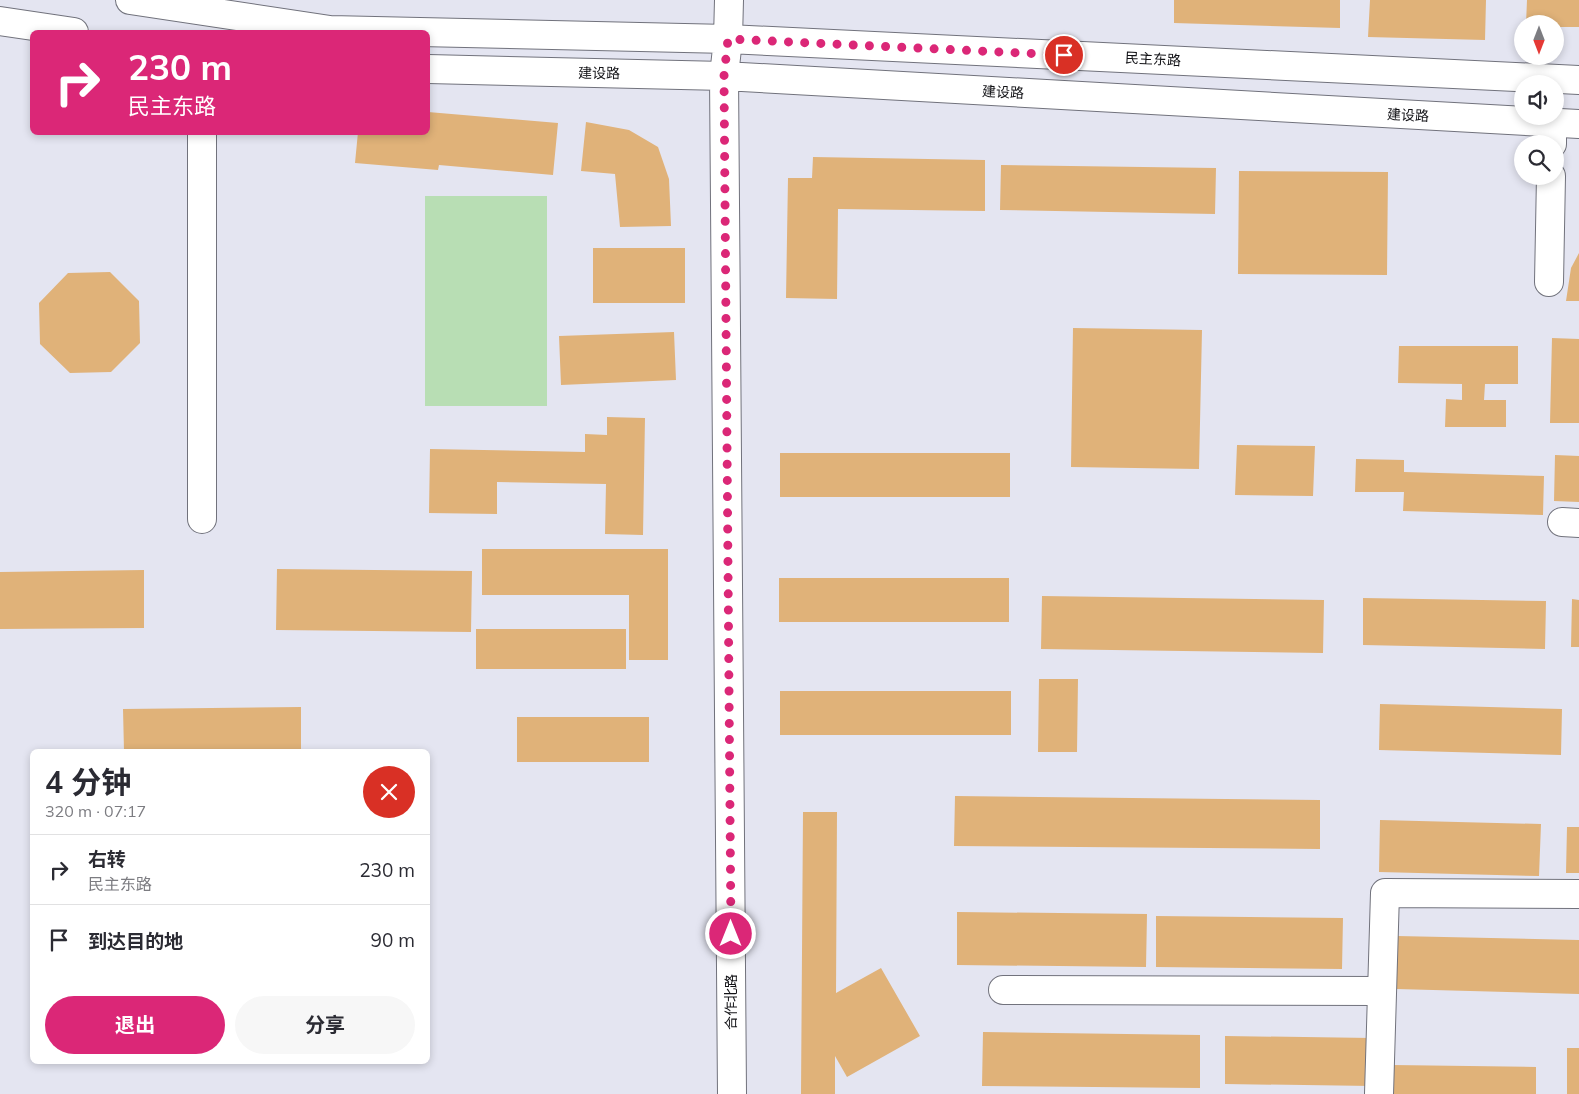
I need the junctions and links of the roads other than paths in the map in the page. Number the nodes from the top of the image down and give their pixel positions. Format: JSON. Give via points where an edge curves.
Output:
{"nodes":[{"id":1,"x":130,"y":0,"type":"edge"},
{"id":2,"x":729,"y":0,"type":"edge"},
{"id":3,"x":0,"y":21,"type":"edge"},
{"id":4,"x":61,"y":30,"type":"edge"},
{"id":5,"x":330,"y":30,"type":"edge"},
{"id":6,"x":430,"y":32,"type":"edge"},
{"id":7,"x":728,"y":39,"type":"junction"},
{"id":8,"x":430,"y":69,"type":"edge"},
{"id":9,"x":724,"y":76,"type":"junction"},
{"id":10,"x":1579,"y":80,"type":"edge"},
{"id":11,"x":1579,"y":124,"type":"edge"},
{"id":12,"x":1552,"y":133,"type":"edge"},
{"id":13,"x":202,"y":135,"type":"edge"},
{"id":14,"x":1551,"y":185,"type":"edge"},
{"id":15,"x":1549,"y":282,"type":"dead end"},
{"id":16,"x":202,"y":519,"type":"dead end"},
{"id":17,"x":1579,"y":894,"type":"edge"},
{"id":18,"x":1003,"y":990,"type":"dead end"},
{"id":19,"x":1382,"y":991,"type":"junction"},
{"id":20,"x":732,"y":1094,"type":"edge"},
{"id":21,"x":1379,"y":1094,"type":"edge"}],
"edges":[{"from":1,"to":5,"type":"main road"},
{"from":2,"to":7,"type":"main road","name":"合作北路"},
{"from":3,"to":4,"type":"main road"},
{"from":6,"to":7,"type":"main road"},
{"from":7,"to":9,"type":"main road","name":"合作北路"},
{"from":7,"to":10,"type":"main road","name":"民主东路"},
{"from":8,"to":9,"type":"main road","name":"建设路"},
{"from":9,"to":12,"type":"main road","name":"建设路"},
{"from":9,"to":20,"type":"main road","name":"合作北路"},
{"from":11,"to":12,"type":"main road","name":"建设路"},
{"from":13,"to":16,"type":"main road"},
{"from":14,"to":15,"type":"main road"},
{"from":17,"to":19,"type":"main road","via":[[1385,893]]},
{"from":18,"to":19,"type":"main road"},
{"from":19,"to":21,"type":"main road"}]}
